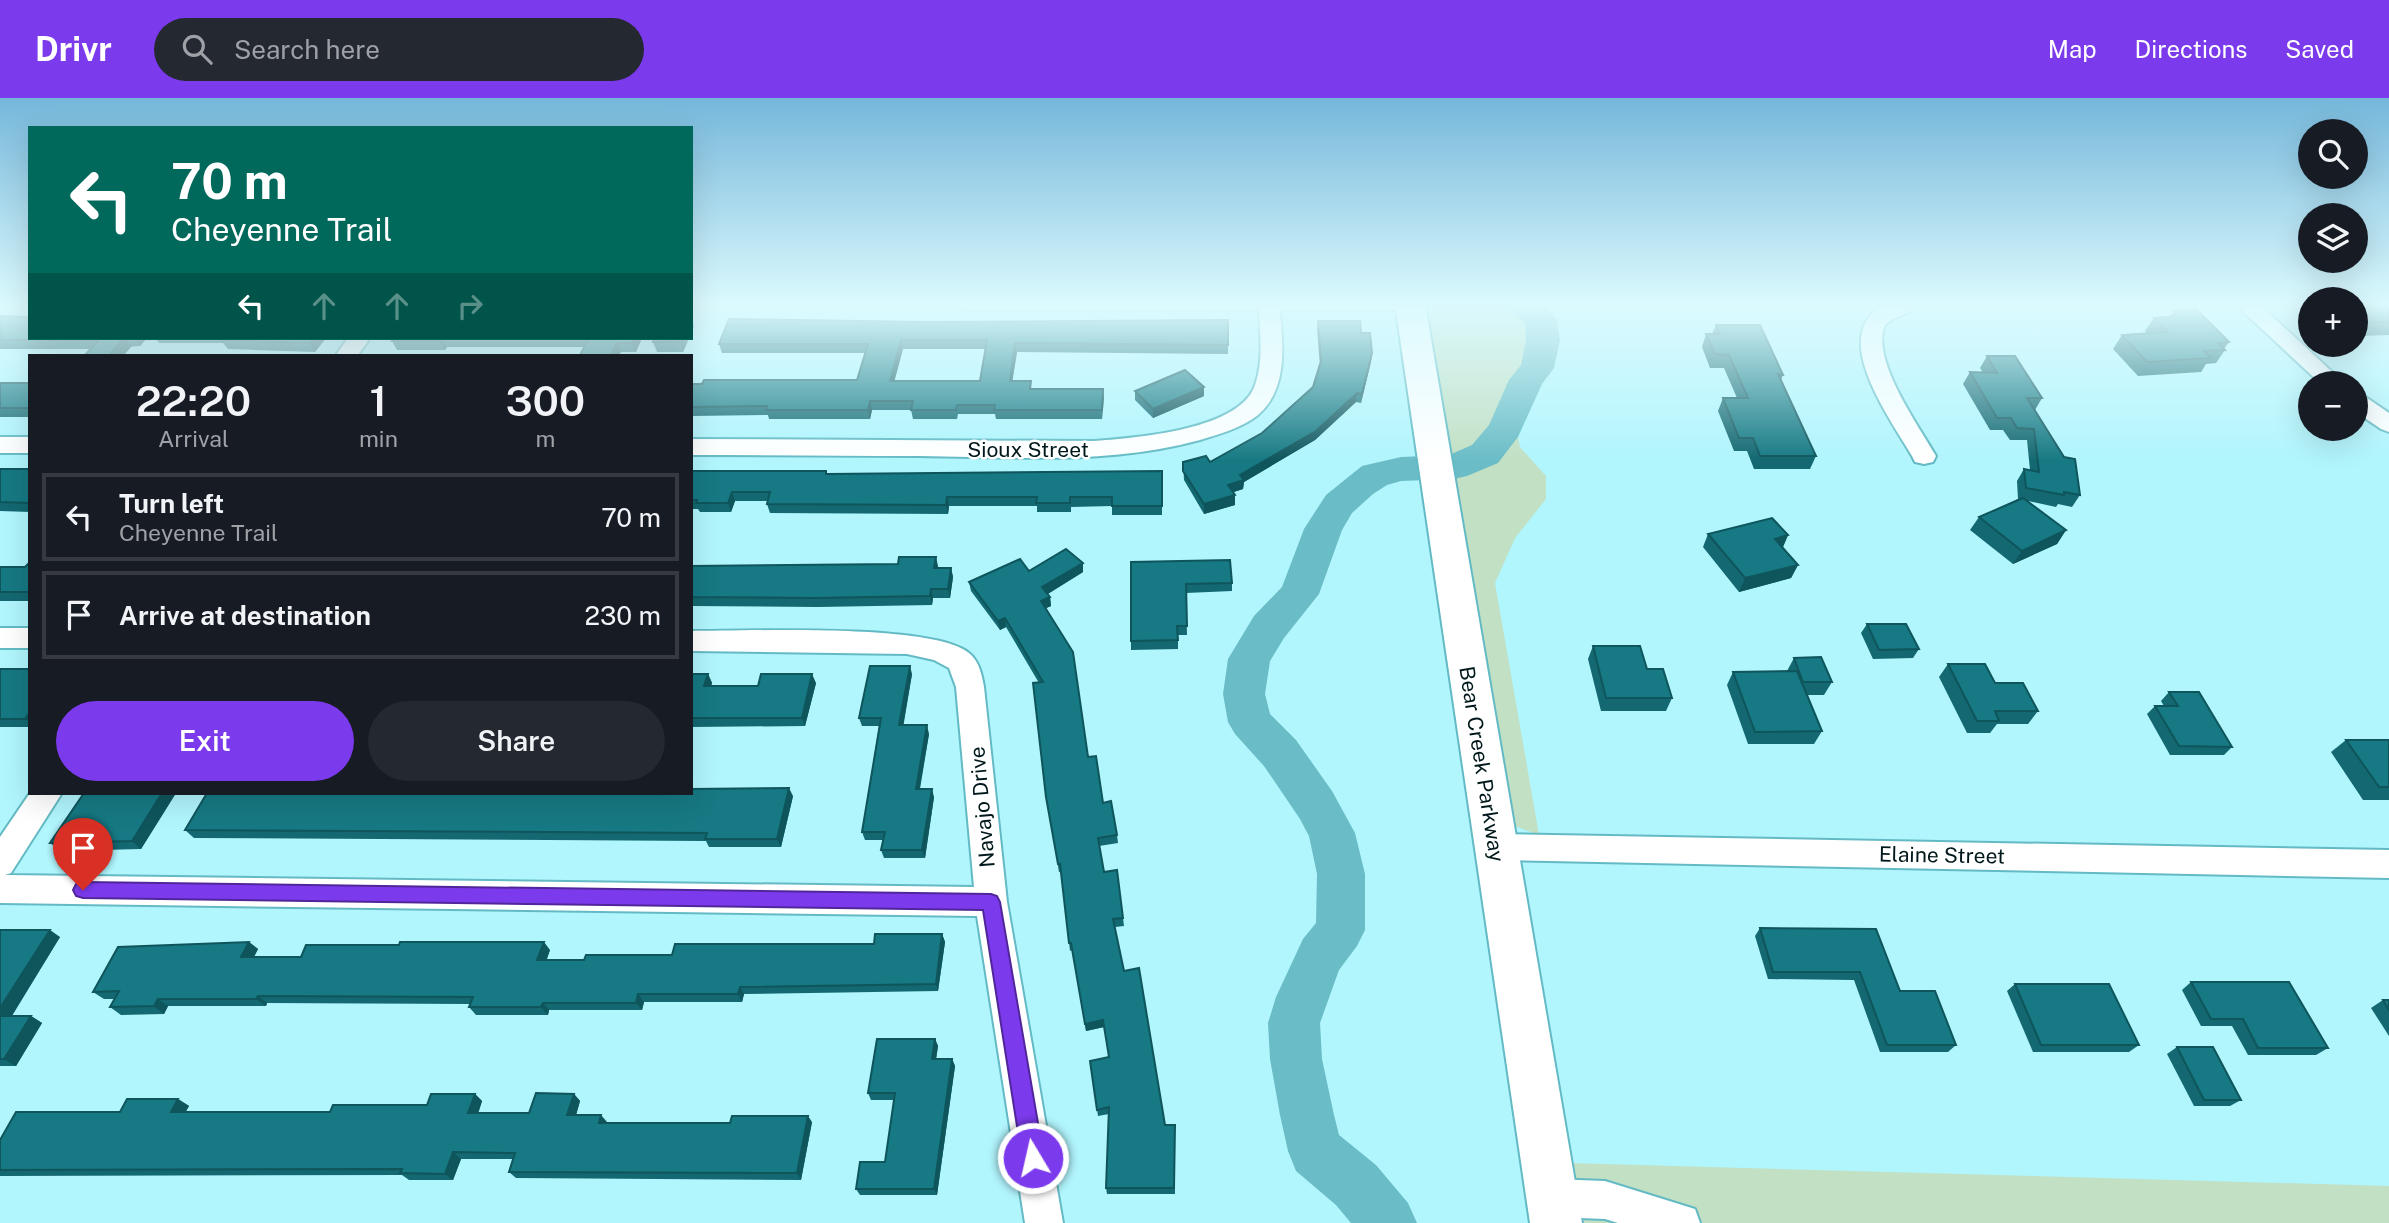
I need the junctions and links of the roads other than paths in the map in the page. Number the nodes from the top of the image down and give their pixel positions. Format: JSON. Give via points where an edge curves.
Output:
{"nodes":[{"id":1,"x":1270,"y":356,"type":"edge"},
{"id":2,"x":1418,"y":356,"type":"edge"},
{"id":3,"x":1874,"y":356,"type":"edge"},
{"id":4,"x":2304,"y":356,"type":"edge"},
{"id":5,"x":2320,"y":371,"type":"edge"},
{"id":6,"x":2368,"y":410,"type":"edge"},
{"id":7,"x":2389,"y":425,"type":"edge"},
{"id":8,"x":0,"y":445,"type":"edge"},
{"id":9,"x":28,"y":445,"type":"edge"},
{"id":10,"x":693,"y":447,"type":"edge"},
{"id":11,"x":1923,"y":456,"type":"dead end"},
{"id":12,"x":0,"y":638,"type":"edge"},
{"id":13,"x":28,"y":638,"type":"edge"},
{"id":14,"x":693,"y":641,"type":"edge"},
{"id":15,"x":46,"y":795,"type":"edge"},
{"id":16,"x":1495,"y":847,"type":"junction"},
{"id":17,"x":0,"y":863,"type":"edge"},
{"id":18,"x":2389,"y":864,"type":"edge"},
{"id":19,"x":0,"y":889,"type":"edge"},
{"id":20,"x":991,"y":902,"type":"junction"},
{"id":21,"x":1555,"y":1211,"type":"edge"},
{"id":22,"x":1044,"y":1223,"type":"edge"},
{"id":23,"x":1681,"y":1223,"type":"edge"}],
"edges":[{"from":1,"to":10,"type":"street","name":"Sioux Street","via":[[1260,398],[1233,420],[1164,440],[1093,449]]},
{"from":2,"to":16,"type":"main road","name":"Bear Creek Parkway"},
{"from":3,"to":11,"type":"street","via":[[1877,370]]},
{"from":4,"to":5,"type":"street"},
{"from":6,"to":7,"type":"street"},
{"from":8,"to":9,"type":"street"},
{"from":12,"to":13,"type":"street"},
{"from":14,"to":20,"type":"street","name":"Navajo Drive","via":[[907,644],[934,649],[964,666],[971,687]]},
{"from":15,"to":17,"type":"street"},
{"from":16,"to":18,"type":"street","name":"Elaine Street"},
{"from":16,"to":21,"type":"main road","name":"Bear Creek Parkway"},
{"from":19,"to":20,"type":"street"},
{"from":20,"to":22,"type":"street","name":"Navajo Drive"},
{"from":21,"to":23,"type":"street","via":[[1605,1200]]}]}
